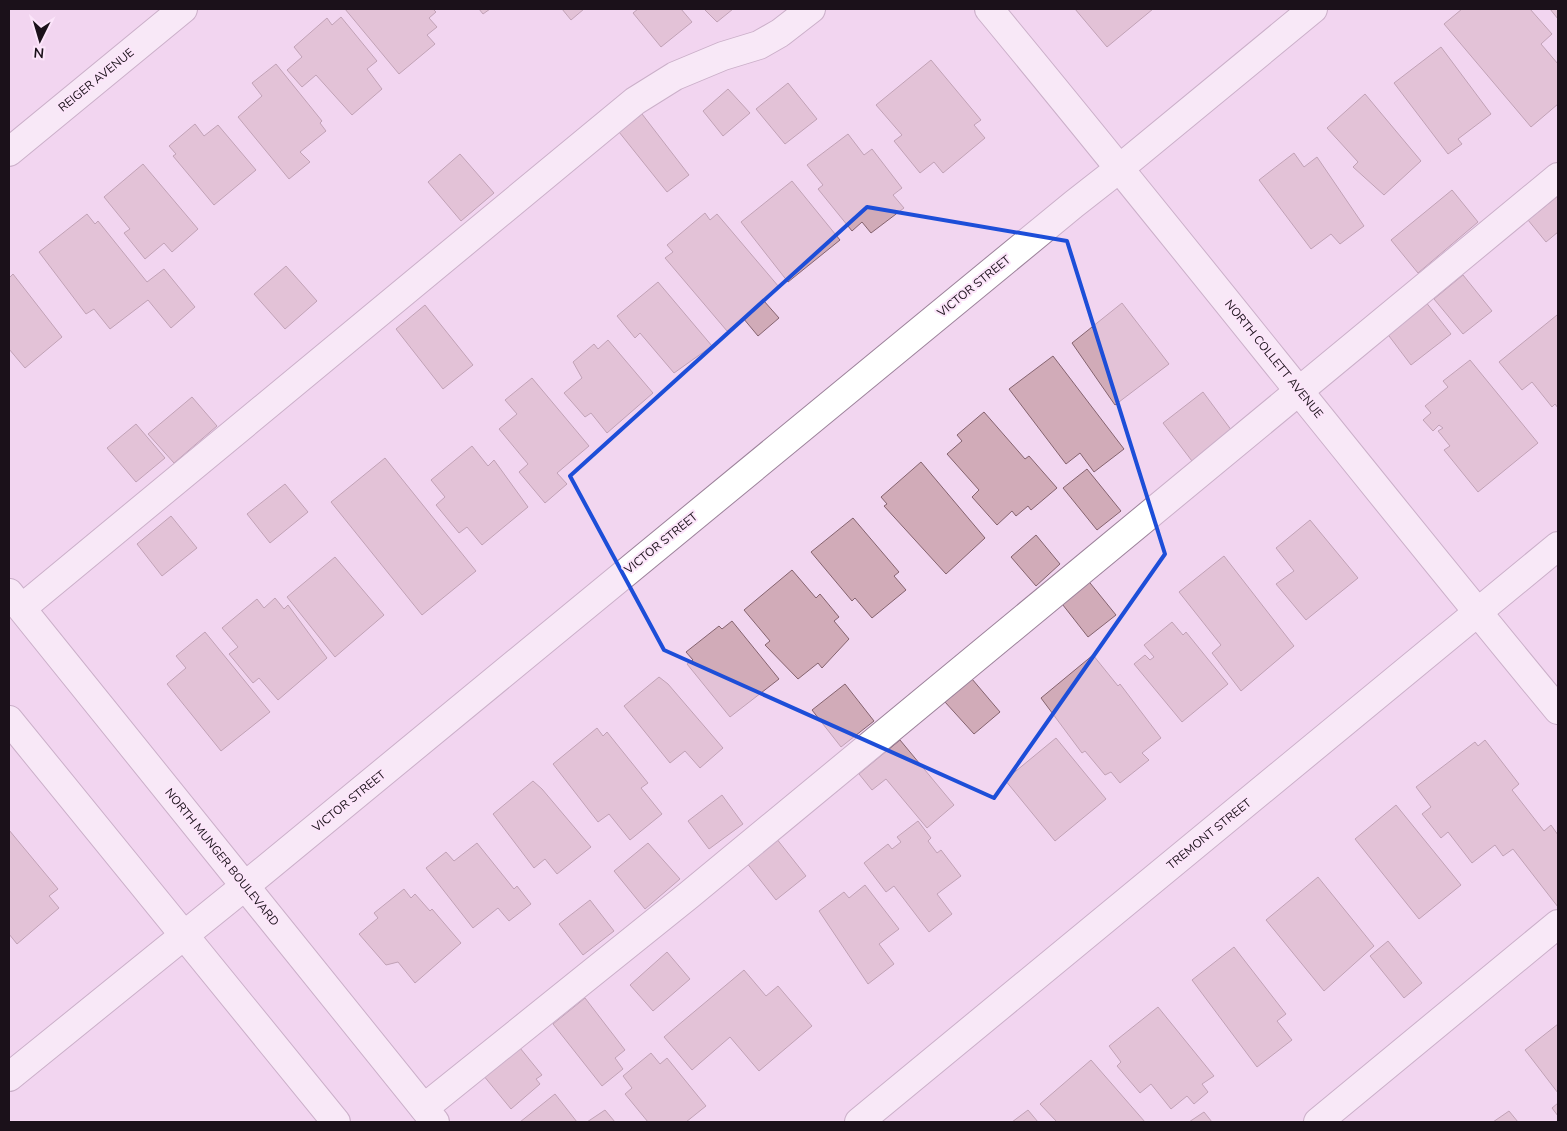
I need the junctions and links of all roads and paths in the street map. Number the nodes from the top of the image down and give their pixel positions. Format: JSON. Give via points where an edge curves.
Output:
{"nodes":[{"id":1,"x":183,"y":9,"type":"edge"},
{"id":2,"x":811,"y":9,"type":"edge"},
{"id":3,"x":988,"y":9,"type":"edge"},
{"id":4,"x":1314,"y":9,"type":"edge"},
{"id":5,"x":9,"y":152,"type":"edge"},
{"id":6,"x":1120,"y":168,"type":"junction"},
{"id":7,"x":1558,"y":177,"type":"edge"},
{"id":8,"x":1300,"y":391,"type":"junction"},
{"id":9,"x":1558,"y":546,"type":"edge"},
{"id":10,"x":15,"y":600,"type":"edge"},
{"id":11,"x":1478,"y":613,"type":"junction"},
{"id":12,"x":1558,"y":710,"type":"edge"},
{"id":13,"x":9,"y":720,"type":"edge"},
{"id":14,"x":246,"y":886,"type":"junction"},
{"id":15,"x":1558,"y":924,"type":"edge"},
{"id":16,"x":184,"y":936,"type":"junction"},
{"id":17,"x":9,"y":1077,"type":"edge"},
{"id":18,"x":429,"y":1115,"type":"edge"},
{"id":19,"x":336,"y":1122,"type":"edge"},
{"id":20,"x":859,"y":1122,"type":"edge"},
{"id":21,"x":1318,"y":1122,"type":"edge"}],
"edges":[{"from":1,"to":5,"type":"street","name":"REIGER AVENUE"},
{"from":2,"to":10,"type":"street","via":[[760,45],[675,76],[636,101]]},
{"from":3,"to":6,"type":"street","name":"NORTH COLLETT AVENUE"},
{"from":4,"to":6,"type":"street","name":"VICTOR STREET"},
{"from":6,"to":8,"type":"street","name":"NORTH COLLETT AVENUE"},
{"from":6,"to":14,"type":"street","name":"VICTOR STREET"},
{"from":7,"to":8,"type":"street"},
{"from":8,"to":11,"type":"street","name":"NORTH COLLETT AVENUE"},
{"from":8,"to":18,"type":"street"},
{"from":9,"to":11,"type":"street","name":"TREMONT STREET"},
{"from":10,"to":14,"type":"street","name":"NORTH MUNGER BOULEVARD"},
{"from":11,"to":12,"type":"street","name":"NORTH COLLETT AVENUE"},
{"from":11,"to":20,"type":"street","name":"TREMONT STREET"},
{"from":13,"to":16,"type":"street"},
{"from":14,"to":16,"type":"street","name":"VICTOR STREET"},
{"from":14,"to":18,"type":"street","name":"NORTH MUNGER BOULEVARD"},
{"from":15,"to":21,"type":"street"},
{"from":16,"to":17,"type":"street","name":"VICTOR STREET"},
{"from":16,"to":19,"type":"street"}]}
